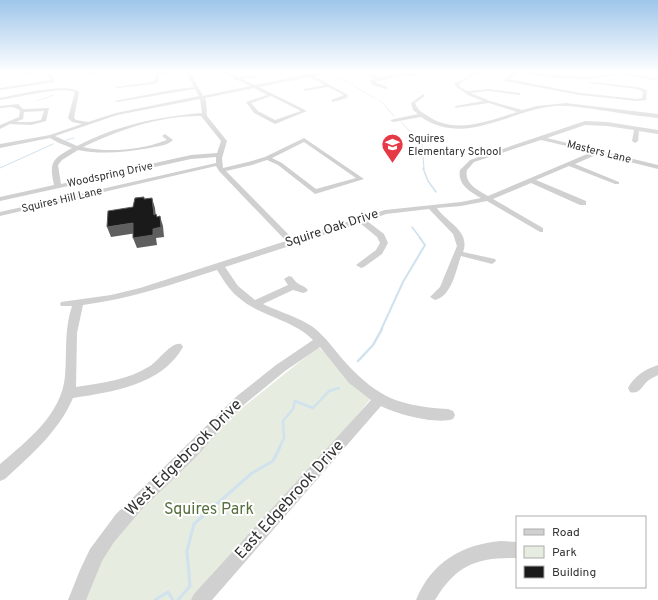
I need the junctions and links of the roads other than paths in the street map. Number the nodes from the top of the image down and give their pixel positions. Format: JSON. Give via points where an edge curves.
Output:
{"nodes":[{"id":1,"x":75,"y":100,"type":"edge"},
{"id":2,"x":122,"y":100,"type":"edge"},
{"id":3,"x":181,"y":100,"type":"edge"},
{"id":4,"x":203,"y":100,"type":"edge"},
{"id":5,"x":256,"y":100,"type":"edge"},
{"id":6,"x":284,"y":100,"type":"edge"},
{"id":7,"x":336,"y":100,"type":"edge"},
{"id":8,"x":416,"y":100,"type":"edge"},
{"id":9,"x":486,"y":100,"type":"edge"},
{"id":10,"x":117,"y":101,"type":"joint"},
{"id":11,"x":333,"y":101,"type":"dead end"},
{"id":12,"x":491,"y":102,"type":"junction"},
{"id":13,"x":22,"y":104,"type":"dead end"},
{"id":14,"x":48,"y":105,"type":"dead end"},
{"id":15,"x":13,"y":106,"type":"junction"},
{"id":16,"x":456,"y":107,"type":"dead end"},
{"id":17,"x":0,"y":108,"type":"edge"},
{"id":18,"x":118,"y":109,"type":"junction"},
{"id":19,"x":34,"y":110,"type":"junction"},
{"id":20,"x":22,"y":111,"type":"junction"},
{"id":21,"x":523,"y":112,"type":"junction"},
{"id":22,"x":203,"y":114,"type":"junction"},
{"id":23,"x":422,"y":115,"type":"junction"},
{"id":24,"x":658,"y":116,"type":"edge"},
{"id":25,"x":393,"y":120,"type":"dead end"},
{"id":26,"x":11,"y":123,"type":"junction"},
{"id":27,"x":86,"y":123,"type":"junction"},
{"id":28,"x":0,"y":126,"type":"edge"},
{"id":29,"x":637,"y":129,"type":"junction"},
{"id":30,"x":658,"y":132,"type":"edge"},
{"id":31,"x":51,"y":136,"type":"junction"},
{"id":32,"x":166,"y":136,"type":"dead end"},
{"id":33,"x":541,"y":138,"type":"junction"},
{"id":34,"x":635,"y":141,"type":"dead end"},
{"id":35,"x":0,"y":146,"type":"edge"},
{"id":36,"x":77,"y":147,"type":"junction"},
{"id":37,"x":598,"y":152,"type":"junction"},
{"id":38,"x":220,"y":155,"type":"junction"},
{"id":39,"x":267,"y":158,"type":"junction"},
{"id":40,"x":569,"y":164,"type":"junction"},
{"id":41,"x":220,"y":167,"type":"junction"},
{"id":42,"x":658,"y":167,"type":"edge"},
{"id":43,"x":530,"y":180,"type":"junction"},
{"id":44,"x":617,"y":183,"type":"dead end"},
{"id":45,"x":58,"y":186,"type":"junction"},
{"id":46,"x":0,"y":199,"type":"edge"},
{"id":47,"x":486,"y":199,"type":"junction"},
{"id":48,"x":583,"y":203,"type":"dead end"},
{"id":49,"x":432,"y":207,"type":"junction"},
{"id":50,"x":0,"y":214,"type":"edge"},
{"id":51,"x":361,"y":220,"type":"junction"},
{"id":52,"x":540,"y":230,"type":"dead end"},
{"id":53,"x":291,"y":242,"type":"junction"},
{"id":54,"x":458,"y":253,"type":"junction"},
{"id":55,"x":492,"y":261,"type":"dead end"},
{"id":56,"x":361,"y":265,"type":"dead end"},
{"id":57,"x":220,"y":266,"type":"junction"},
{"id":58,"x":303,"y":290,"type":"dead end"},
{"id":59,"x":435,"y":297,"type":"dead end"},
{"id":60,"x":79,"y":302,"type":"junction"},
{"id":61,"x":65,"y":304,"type":"dead end"},
{"id":62,"x":255,"y":304,"type":"junction"},
{"id":63,"x":321,"y":342,"type":"junction"},
{"id":64,"x":177,"y":347,"type":"dead end"},
{"id":65,"x":658,"y":370,"type":"edge"},
{"id":66,"x":634,"y":388,"type":"dead end"},
{"id":67,"x":69,"y":392,"type":"junction"},
{"id":68,"x":379,"y":400,"type":"junction"},
{"id":69,"x":448,"y":415,"type":"dead end"},
{"id":70,"x":0,"y":474,"type":"edge"},
{"id":71,"x":516,"y":550,"type":"edge"},
{"id":72,"x":77,"y":600,"type":"edge"},
{"id":73,"x":200,"y":600,"type":"edge"},
{"id":74,"x":425,"y":600,"type":"edge"}],
"edges":[{"from":1,"to":27,"type":"street","via":[[71,118]]},
{"from":2,"to":10,"type":"street"},
{"from":3,"to":18,"type":"street"},
{"from":4,"to":22,"type":"street"},
{"from":5,"to":6,"type":"street","via":[[248,102],[256,112],[275,122],[305,111]]},
{"from":7,"to":11,"type":"street"},
{"from":8,"to":23,"type":"street","via":[[413,105],[415,110]]},
{"from":9,"to":12,"type":"street"},
{"from":10,"to":18,"type":"street"},
{"from":12,"to":16,"type":"street"},
{"from":12,"to":21,"type":"street"},
{"from":13,"to":15,"type":"street"},
{"from":14,"to":19,"type":"street"},
{"from":15,"to":17,"type":"street"},
{"from":15,"to":20,"type":"street"},
{"from":18,"to":27,"type":"street"},
{"from":19,"to":20,"type":"street"},
{"from":19,"to":26,"type":"street","via":[[47,109],[41,125]]},
{"from":20,"to":26,"type":"street","via":[[21,118]]},
{"from":21,"to":23,"type":"street","via":[[478,126],[455,130]]},
{"from":21,"to":24,"type":"street","via":[[561,105]]},
{"from":22,"to":36,"type":"street","via":[[136,124]]},
{"from":22,"to":38,"type":"street","via":[[227,140]]},
{"from":23,"to":25,"type":"street"},
{"from":26,"to":28,"type":"street"},
{"from":27,"to":31,"type":"street"},
{"from":29,"to":30,"type":"street"},
{"from":29,"to":33,"type":"street","via":[[585,123]]},
{"from":29,"to":34,"type":"street"},
{"from":31,"to":35,"type":"street"},
{"from":31,"to":36,"type":"street","via":[[59,142]]},
{"from":32,"to":36,"type":"street","via":[[169,142],[123,151],[102,153]]},
{"from":33,"to":37,"type":"street","name":"Masters Lane"},
{"from":33,"to":47,"type":"street","via":[[472,161],[465,166],[462,176],[467,185]]},
{"from":36,"to":45,"type":"street","via":[[64,155],[55,165]]},
{"from":37,"to":40,"type":"street","name":"Squire Oak Drive"},
{"from":37,"to":42,"type":"street","name":"Masters Lane"},
{"from":38,"to":41,"type":"street"},
{"from":38,"to":45,"type":"street","name":"Woodspring Drive","via":[[191,157]]},
{"from":39,"to":39,"type":"street","name":"Squires Hill Lane","via":[[304,140],[361,179],[315,192],[280,164]]},
{"from":39,"to":41,"type":"street","name":"Squires Hill Lane","via":[[250,164]]},
{"from":40,"to":43,"type":"street","name":"Squire Oak Drive"},
{"from":40,"to":44,"type":"street"},
{"from":41,"to":50,"type":"street","name":"Squires Hill Lane"},
{"from":41,"to":53,"type":"street"},
{"from":43,"to":47,"type":"street","name":"Squire Oak Drive"},
{"from":43,"to":48,"type":"street"},
{"from":45,"to":46,"type":"street","name":"Woodspring Drive"},
{"from":47,"to":49,"type":"street","name":"Squire Oak Drive","via":[[462,205]]},
{"from":47,"to":52,"type":"street"},
{"from":49,"to":51,"type":"street","name":"Squire Oak Drive","via":[[396,210]]},
{"from":49,"to":54,"type":"street","via":[[459,235],[461,246]]},
{"from":51,"to":53,"type":"street","name":"Squire Oak Drive"},
{"from":51,"to":56,"type":"street","via":[[381,236],[384,243],[379,252]]},
{"from":53,"to":57,"type":"street","name":"Squire Oak Drive"},
{"from":54,"to":55,"type":"street"},
{"from":54,"to":59,"type":"street","via":[[444,289]]},
{"from":57,"to":60,"type":"street","name":"Squire Oak Drive","via":[[142,291]]},
{"from":57,"to":62,"type":"street","via":[[234,289]]},
{"from":58,"to":62,"type":"street","via":[[291,283]]},
{"from":60,"to":61,"type":"street","name":"Squire Oak Drive"},
{"from":60,"to":67,"type":"street","via":[[73,322]]},
{"from":62,"to":63,"type":"street","via":[[301,325]]},
{"from":63,"to":68,"type":"street","via":[[357,384]]},
{"from":63,"to":72,"type":"street","name":"West Edgebrook Drive","via":[[290,360],[256,388],[134,505],[105,540],[83,581]]},
{"from":64,"to":67,"type":"street","via":[[152,371],[134,380]]},
{"from":65,"to":66,"type":"street","via":[[644,377]]},
{"from":67,"to":70,"type":"street","via":[[62,407],[45,430]]},
{"from":68,"to":69,"type":"street","via":[[413,412]]},
{"from":68,"to":73,"type":"street","name":"East Edgebrook Drive"},
{"from":71,"to":74,"type":"street","via":[[492,549],[462,558],[447,568]]}]}
